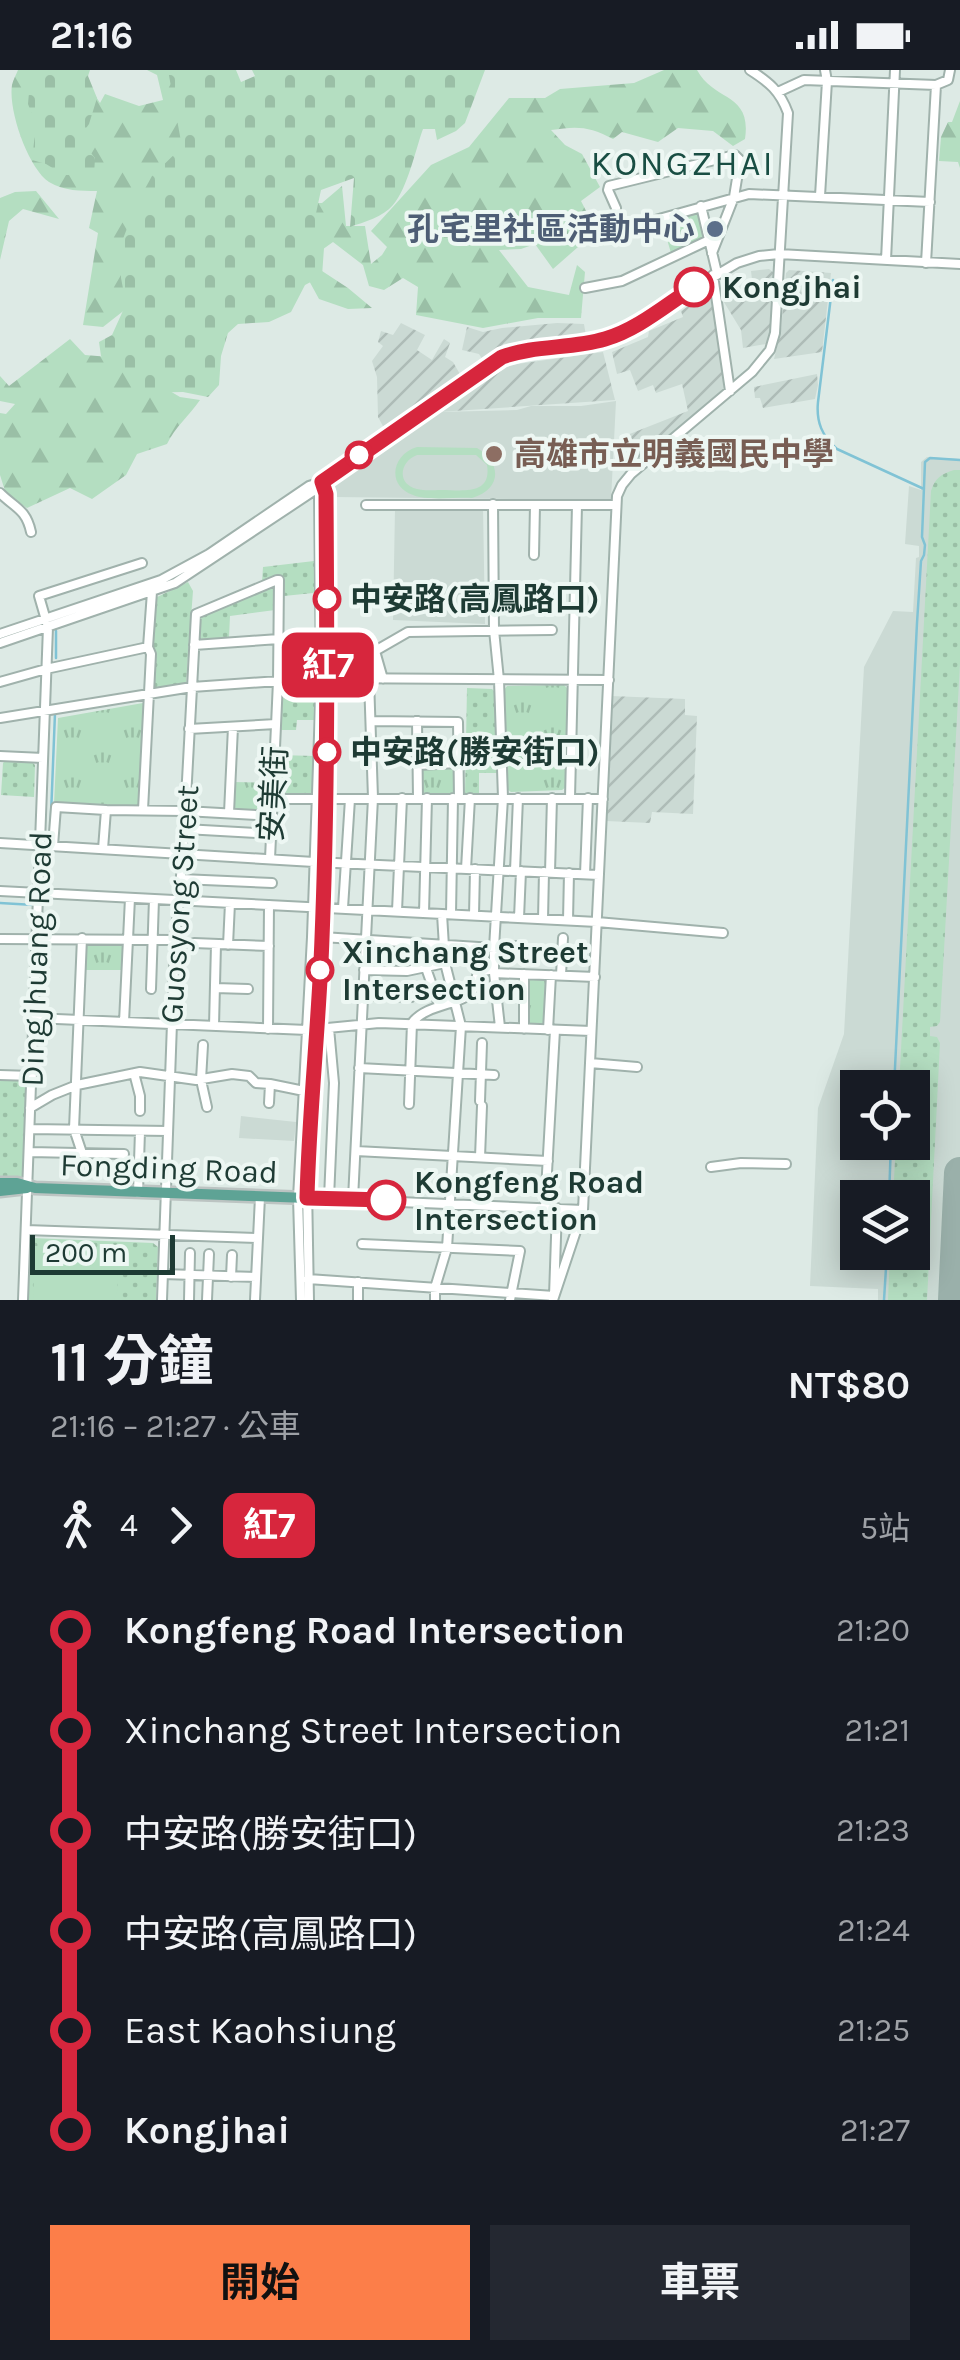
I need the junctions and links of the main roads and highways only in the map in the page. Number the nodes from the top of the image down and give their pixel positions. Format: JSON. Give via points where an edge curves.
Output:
{"nodes":[{"id":1,"x":0,"y":1182,"type":"edge"},
{"id":2,"x":28,"y":1188,"type":"junction"},
{"id":3,"x":0,"y":1191,"type":"edge"},
{"id":4,"x":302,"y":1198,"type":"road end"}],
"edges":[{"from":1,"to":2,"type":"main road","name":"Fongding Road"},
{"from":2,"to":3,"type":"main road","name":"Fongding Road"},
{"from":2,"to":4,"type":"main road","name":"Fongding Road"}]}
